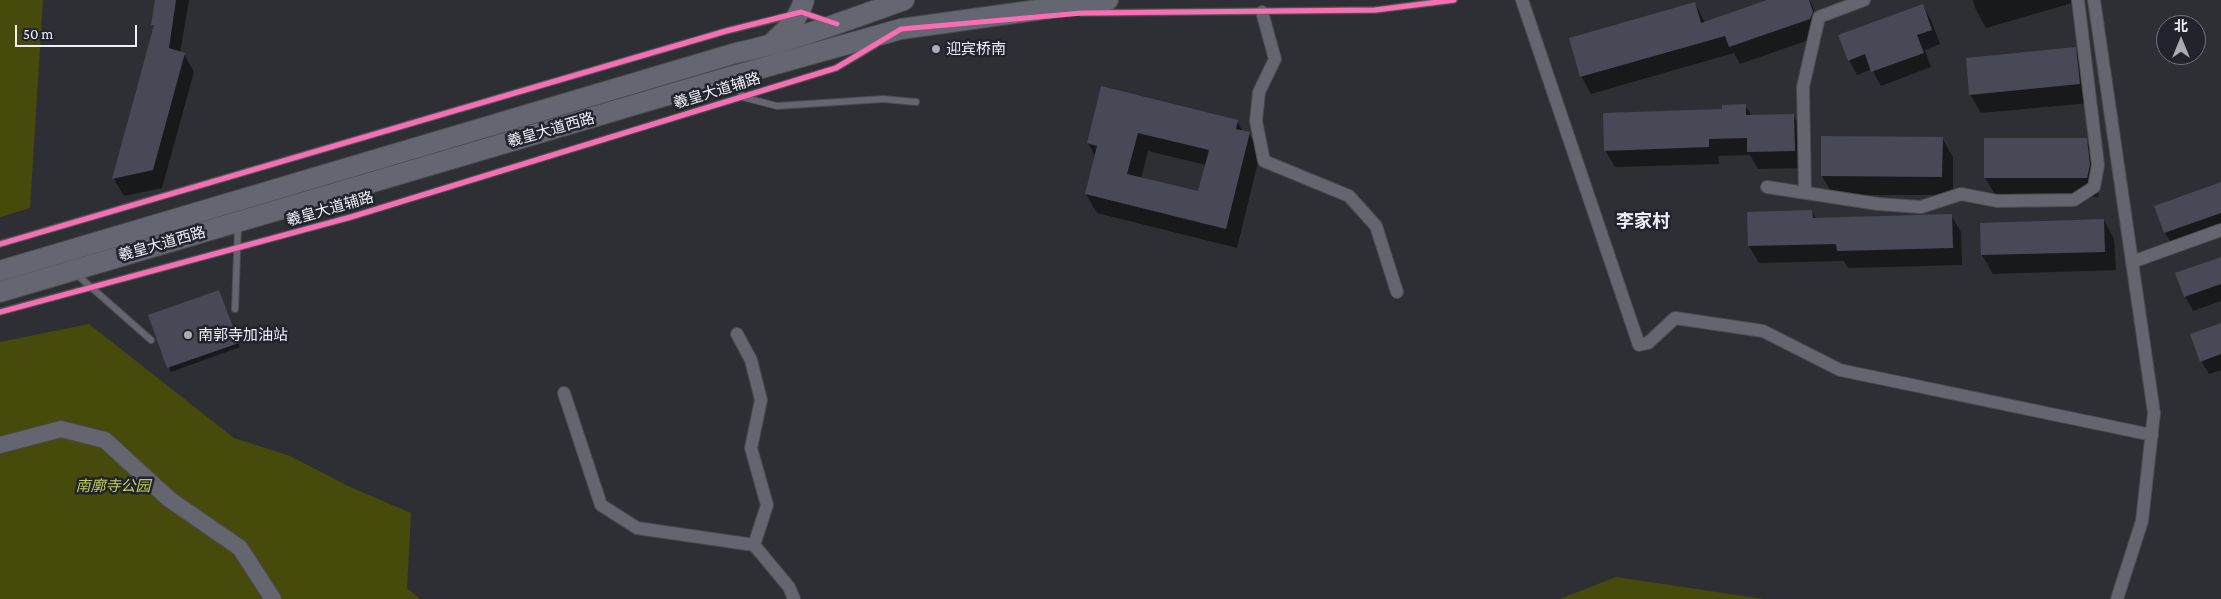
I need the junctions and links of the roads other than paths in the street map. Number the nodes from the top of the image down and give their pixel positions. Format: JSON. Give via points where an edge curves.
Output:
{"nodes":[{"id":1,"x":904,"y":0,"type":"edge"},
{"id":2,"x":910,"y":0,"type":"edge"},
{"id":3,"x":1108,"y":0,"type":"edge"},
{"id":4,"x":1454,"y":0,"type":"edge"},
{"id":5,"x":1522,"y":0,"type":"edge"},
{"id":6,"x":1864,"y":0,"type":"edge"},
{"id":7,"x":2078,"y":0,"type":"edge"},
{"id":8,"x":2094,"y":0,"type":"edge"},
{"id":9,"x":802,"y":6,"type":"edge"},
{"id":10,"x":1262,"y":12,"type":"junction"},
{"id":11,"x":837,"y":24,"type":"junction"},
{"id":12,"x":900,"y":29,"type":"junction"},
{"id":13,"x":769,"y":46,"type":"junction"},
{"id":14,"x":735,"y":76,"type":"junction"},
{"id":15,"x":742,"y":97,"type":"junction"},
{"id":16,"x":916,"y":102,"type":"dead end"},
{"id":17,"x":1766,"y":187,"type":"dead end"},
{"id":18,"x":1805,"y":192,"type":"junction"},
{"id":19,"x":238,"y":222,"type":"junction"},
{"id":20,"x":2221,"y":230,"type":"edge"},
{"id":21,"x":0,"y":244,"type":"edge"},
{"id":22,"x":238,"y":248,"type":"junction"},
{"id":23,"x":2132,"y":262,"type":"junction"},
{"id":24,"x":72,"y":270,"type":"junction"},
{"id":25,"x":0,"y":271,"type":"edge"},
{"id":26,"x":90,"y":287,"type":"junction"},
{"id":27,"x":0,"y":292,"type":"edge"},
{"id":28,"x":1397,"y":292,"type":"dead end"},
{"id":29,"x":235,"y":310,"type":"dead end"},
{"id":30,"x":0,"y":312,"type":"edge"},
{"id":31,"x":737,"y":334,"type":"dead end"},
{"id":32,"x":151,"y":340,"type":"dead end"},
{"id":33,"x":564,"y":393,"type":"dead end"},
{"id":34,"x":2152,"y":435,"type":"junction"},
{"id":35,"x":0,"y":445,"type":"edge"},
{"id":36,"x":754,"y":545,"type":"junction"},
{"id":37,"x":273,"y":599,"type":"edge"},
{"id":38,"x":794,"y":599,"type":"edge"},
{"id":39,"x":2117,"y":599,"type":"edge"}],
"edges":[{"from":1,"to":11,"type":"main road","name":"羲皇大道西路"},
{"from":2,"to":12,"type":"main road"},
{"from":3,"to":12,"type":"main road","name":"羲皇大道西路"},
{"from":4,"to":10,"type":"lane","name":"羲皇大道辅路","via":[[1375,10]]},
{"from":5,"to":34,"type":"street","via":[[1639,345],[1648,343],[1675,318],[1763,331],[1840,370]]},
{"from":6,"to":18,"type":"street","via":[[1819,16],[1803,87]]},
{"from":7,"to":18,"type":"street","via":[[2098,165],[2094,186],[2074,200],[1997,201],[1961,194],[1921,207],[1878,204]]},
{"from":8,"to":23,"type":"street"},
{"from":9,"to":11,"type":"lane"},
{"from":9,"to":13,"type":"main road","via":[[790,27]]},
{"from":9,"to":21,"type":"lane"},
{"from":10,"to":12,"type":"lane","name":"羲皇大道辅路","via":[[1082,13]]},
{"from":10,"to":28,"type":"street","via":[[1275,59],[1259,92],[1256,121],[1264,161],[1349,196],[1376,226]]},
{"from":11,"to":13,"type":"main road","name":"羲皇大道西路"},
{"from":12,"to":14,"type":"main road","name":"羲皇大道西路"},
{"from":12,"to":15,"type":"lane","name":"羲皇大道辅路","via":[[836,68]]},
{"from":13,"to":25,"type":"main road","name":"羲皇大道西路","via":[[736,53]]},
{"from":14,"to":15,"type":"lane"},
{"from":14,"to":19,"type":"main road","name":"羲皇大道西路"},
{"from":15,"to":16,"type":"lane","via":[[777,106],[883,99]]},
{"from":15,"to":22,"type":"lane","name":"羲皇大道辅路"},
{"from":17,"to":18,"type":"street"},
{"from":19,"to":22,"type":"lane"},
{"from":19,"to":24,"type":"main road","name":"羲皇大道西路"},
{"from":20,"to":23,"type":"street"},
{"from":22,"to":26,"type":"lane","name":"羲皇大道辅路"},
{"from":22,"to":29,"type":"lane"},
{"from":23,"to":34,"type":"street","via":[[2154,413]]},
{"from":24,"to":26,"type":"lane"},
{"from":24,"to":27,"type":"main road","name":"羲皇大道西路"},
{"from":26,"to":30,"type":"lane","name":"羲皇大道辅路"},
{"from":26,"to":32,"type":"lane"},
{"from":31,"to":36,"type":"street","via":[[751,360],[761,400],[751,448],[767,505]]},
{"from":33,"to":36,"type":"street","via":[[601,505],[637,528]]},
{"from":34,"to":39,"type":"street","via":[[2142,522]]},
{"from":35,"to":37,"type":"street","via":[[61,429],[105,440],[169,499],[240,548]]},
{"from":36,"to":38,"type":"street"}]}
